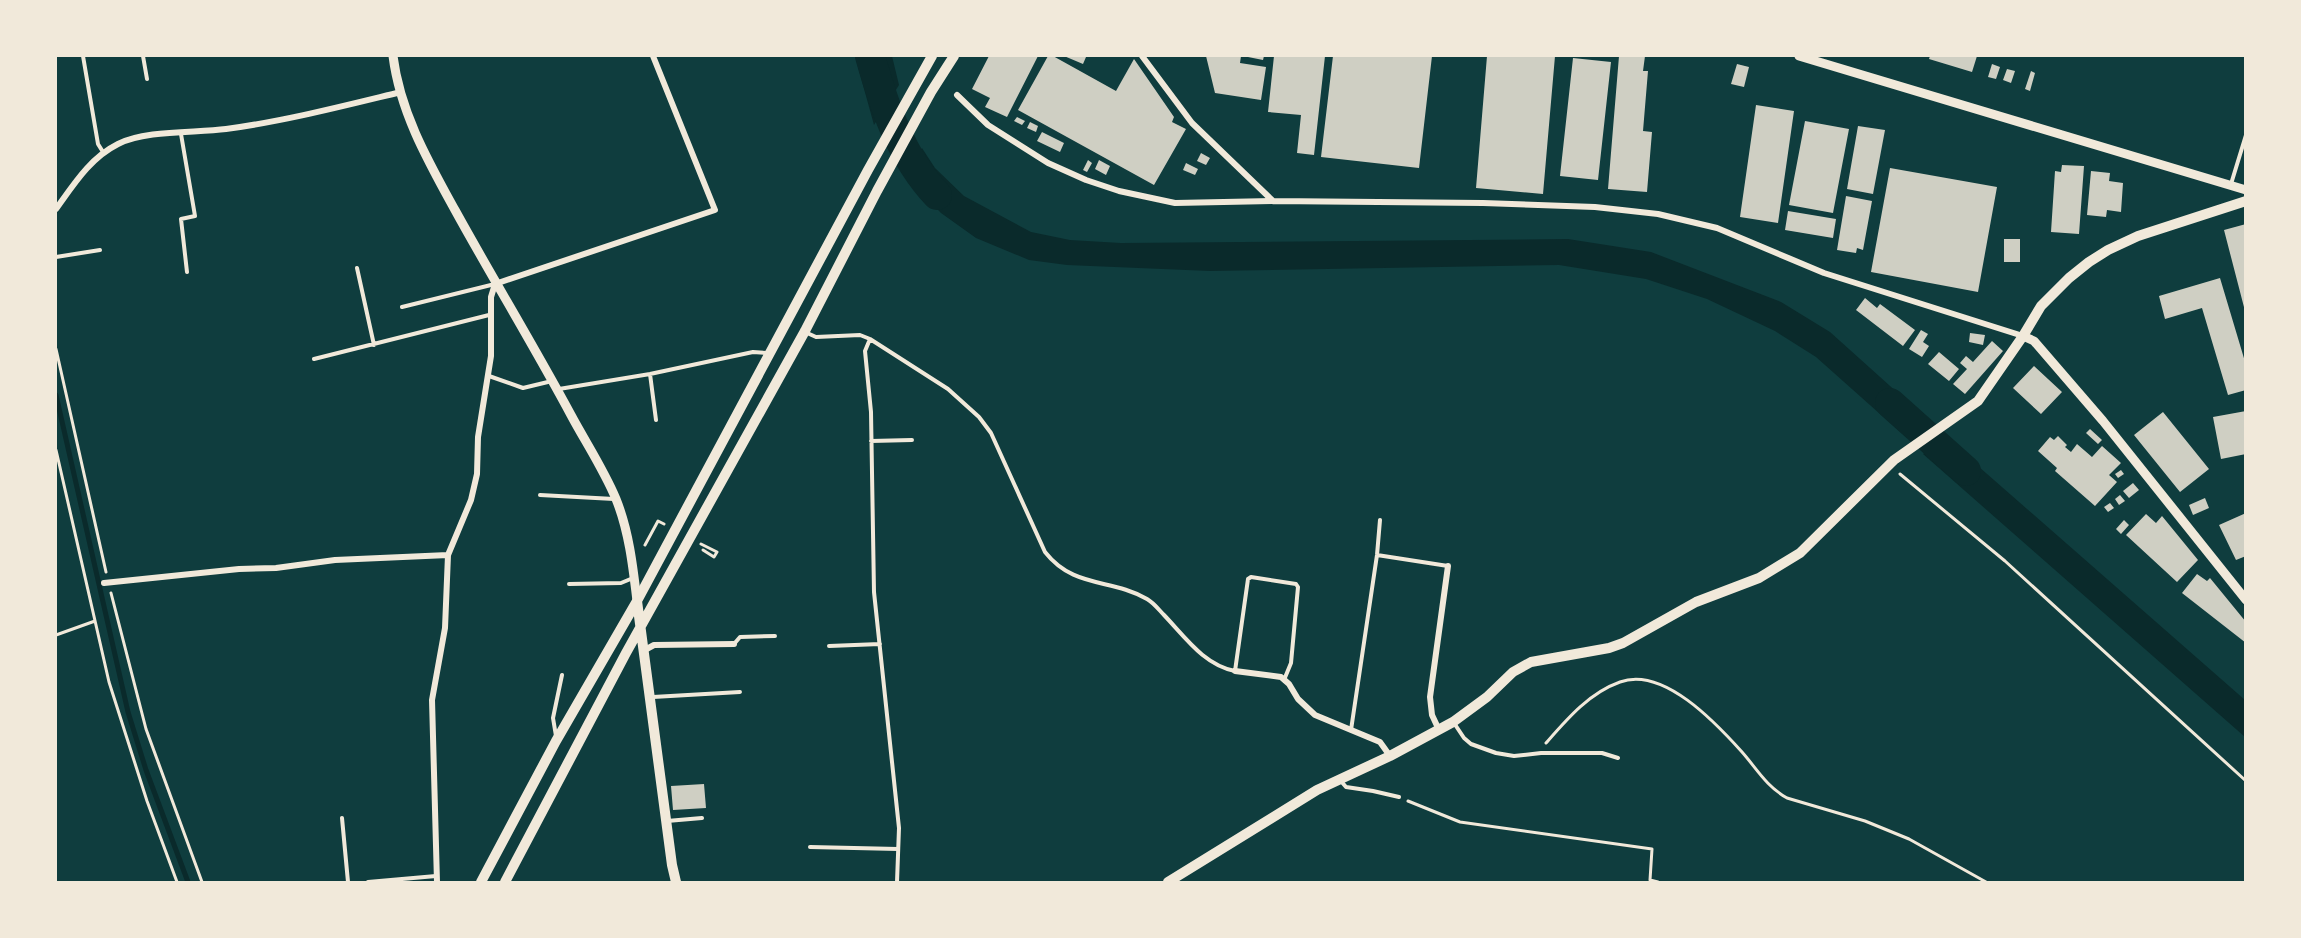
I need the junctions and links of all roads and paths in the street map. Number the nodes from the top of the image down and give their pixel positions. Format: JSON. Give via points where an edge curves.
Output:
{"nodes":[{"id":1,"x":83,"y":56,"type":"edge"},
{"id":2,"x":143,"y":56,"type":"edge"},
{"id":3,"x":393,"y":56,"type":"edge"},
{"id":4,"x":653,"y":56,"type":"edge"},
{"id":5,"x":932,"y":56,"type":"edge"},
{"id":6,"x":954,"y":56,"type":"edge"},
{"id":7,"x":1142,"y":56,"type":"edge"},
{"id":8,"x":1799,"y":56,"type":"edge"},
{"id":9,"x":147,"y":79,"type":"dead end"},
{"id":10,"x":401,"y":92,"type":"junction"},
{"id":11,"x":957,"y":95,"type":"dead end"},
{"id":12,"x":181,"y":134,"type":"junction"},
{"id":13,"x":2246,"y":135,"type":"edge"},
{"id":14,"x":103,"y":152,"type":"junction"},
{"id":15,"x":2230,"y":185,"type":"junction"},
{"id":16,"x":2246,"y":190,"type":"edge"},
{"id":17,"x":1273,"y":201,"type":"junction"},
{"id":18,"x":2246,"y":201,"type":"edge"},
{"id":19,"x":56,"y":209,"type":"edge"},
{"id":20,"x":100,"y":250,"type":"dead end"},
{"id":21,"x":56,"y":257,"type":"edge"},
{"id":22,"x":357,"y":268,"type":"dead end"},
{"id":23,"x":187,"y":272,"type":"dead end"},
{"id":24,"x":495,"y":284,"type":"junction"},
{"id":25,"x":402,"y":307,"type":"dead end"},
{"id":26,"x":489,"y":315,"type":"junction"},
{"id":27,"x":805,"y":331,"type":"junction"},
{"id":28,"x":2023,"y":336,"type":"junction"},
{"id":29,"x":870,"y":339,"type":"junction"},
{"id":30,"x":374,"y":345,"type":"junction"},
{"id":31,"x":56,"y":349,"type":"edge"},
{"id":32,"x":771,"y":353,"type":"junction"},
{"id":33,"x":314,"y":359,"type":"dead end"},
{"id":34,"x":650,"y":374,"type":"junction"},
{"id":35,"x":489,"y":376,"type":"junction"},
{"id":36,"x":555,"y":385,"type":"junction"},
{"id":37,"x":656,"y":420,"type":"dead end"},
{"id":38,"x":912,"y":440,"type":"dead end"},
{"id":39,"x":871,"y":441,"type":"junction"},
{"id":40,"x":56,"y":450,"type":"edge"},
{"id":41,"x":1892,"y":463,"type":"junction"},
{"id":42,"x":540,"y":495,"type":"dead end"},
{"id":43,"x":616,"y":500,"type":"junction"},
{"id":44,"x":1380,"y":520,"type":"dead end"},
{"id":45,"x":658,"y":521,"type":"dead end"},
{"id":46,"x":645,"y":545,"type":"dead end"},
{"id":47,"x":703,"y":545,"type":"dead end"},
{"id":48,"x":703,"y":550,"type":"dead end"},
{"id":49,"x":448,"y":555,"type":"junction"},
{"id":50,"x":1377,"y":555,"type":"junction"},
{"id":51,"x":1448,"y":566,"type":"joint"},
{"id":52,"x":107,"y":573,"type":"dead end"},
{"id":53,"x":634,"y":577,"type":"junction"},
{"id":54,"x":104,"y":583,"type":"dead end"},
{"id":55,"x":568,"y":584,"type":"dead end"},
{"id":56,"x":92,"y":585,"type":"dead end"},
{"id":57,"x":87,"y":586,"type":"junction"},
{"id":58,"x":111,"y":591,"type":"dead end"},
{"id":59,"x":2246,"y":600,"type":"edge"},
{"id":60,"x":637,"y":601,"type":"junction"},
{"id":61,"x":95,"y":621,"type":"junction"},
{"id":62,"x":640,"y":628,"type":"junction"},
{"id":63,"x":56,"y":635,"type":"edge"},
{"id":64,"x":775,"y":636,"type":"dead end"},
{"id":65,"x":734,"y":644,"type":"joint"},
{"id":66,"x":880,"y":644,"type":"junction"},
{"id":67,"x":829,"y":646,"type":"dead end"},
{"id":68,"x":643,"y":651,"type":"junction"},
{"id":69,"x":1235,"y":671,"type":"junction"},
{"id":70,"x":562,"y":675,"type":"dead end"},
{"id":71,"x":1284,"y":680,"type":"junction"},
{"id":72,"x":740,"y":692,"type":"dead end"},
{"id":73,"x":649,"y":697,"type":"junction"},
{"id":74,"x":1453,"y":722,"type":"junction"},
{"id":75,"x":1351,"y":730,"type":"junction"},
{"id":76,"x":1439,"y":730,"type":"junction"},
{"id":77,"x":556,"y":741,"type":"junction"},
{"id":78,"x":1541,"y":753,"type":"junction"},
{"id":79,"x":1390,"y":756,"type":"junction"},
{"id":80,"x":1618,"y":758,"type":"dead end"},
{"id":81,"x":1339,"y":779,"type":"junction"},
{"id":82,"x":2246,"y":781,"type":"edge"},
{"id":83,"x":1397,"y":796,"type":"joint"},
{"id":84,"x":342,"y":818,"type":"dead end"},
{"id":85,"x":702,"y":818,"type":"dead end"},
{"id":86,"x":666,"y":822,"type":"junction"},
{"id":87,"x":810,"y":847,"type":"dead end"},
{"id":88,"x":898,"y":849,"type":"junction"},
{"id":89,"x":437,"y":879,"type":"edge"},
{"id":90,"x":177,"y":882,"type":"edge"},
{"id":91,"x":202,"y":882,"type":"edge"},
{"id":92,"x":348,"y":882,"type":"edge"},
{"id":93,"x":368,"y":882,"type":"edge"},
{"id":94,"x":481,"y":882,"type":"edge"},
{"id":95,"x":505,"y":882,"type":"edge"},
{"id":96,"x":676,"y":882,"type":"edge"},
{"id":97,"x":897,"y":882,"type":"edge"},
{"id":98,"x":1168,"y":882,"type":"edge"},
{"id":99,"x":1658,"y":882,"type":"edge"},
{"id":100,"x":1986,"y":882,"type":"edge"}],
"edges":[{"from":1,"to":14,"type":"lane","via":[[98,144]]},
{"from":2,"to":9,"type":"lane"},
{"from":3,"to":10,"type":"street"},
{"from":4,"to":24,"type":"street","via":[[715,210]]},
{"from":5,"to":32,"type":"main road"},
{"from":6,"to":27,"type":"main road","via":[[877,191]]},
{"from":7,"to":17,"type":"street","via":[[1192,123]]},
{"from":8,"to":15,"type":"street"},
{"from":10,"to":12,"type":"street","via":[[316,113]]},
{"from":10,"to":24,"type":"street","via":[[426,156]]},
{"from":11,"to":17,"type":"street","via":[[988,125],[1048,163],[1086,180],[1175,203]]},
{"from":12,"to":14,"type":"street","via":[[129,139]]},
{"from":12,"to":23,"type":"lane","via":[[195,216],[181,219]]},
{"from":13,"to":15,"type":"lane"},
{"from":14,"to":19,"type":"street"},
{"from":15,"to":16,"type":"street"},
{"from":17,"to":28,"type":"street","via":[[1584,207],[1658,214],[1717,228],[1824,273]]},
{"from":18,"to":28,"type":"main road","via":[[2138,236],[2108,250],[2069,278],[2041,306]]},
{"from":20,"to":21,"type":"lane"},
{"from":22,"to":30,"type":"lane"},
{"from":24,"to":25,"type":"lane"},
{"from":24,"to":26,"type":"street"},
{"from":24,"to":36,"type":"street"},
{"from":26,"to":30,"type":"lane"},
{"from":26,"to":35,"type":"street"},
{"from":27,"to":29,"type":"lane","via":[[816,337],[860,335]]},
{"from":27,"to":62,"type":"main road"},
{"from":28,"to":41,"type":"main road","via":[[1978,401]]},
{"from":28,"to":59,"type":"street","via":[[2034,341],[2103,421]]},
{"from":29,"to":39,"type":"lane","via":[[865,351]]},
{"from":29,"to":69,"type":"lane","via":[[948,389],[979,417],[991,433],[1045,552],[1056,565],[1069,574],[1131,591],[1151,601],[1209,660]]},
{"from":30,"to":33,"type":"lane"},
{"from":31,"to":52,"type":"path"},
{"from":32,"to":34,"type":"lane","via":[[753,352]]},
{"from":32,"to":60,"type":"main road"},
{"from":34,"to":36,"type":"lane"},
{"from":34,"to":37,"type":"lane"},
{"from":35,"to":36,"type":"lane","via":[[523,388]]},
{"from":35,"to":49,"type":"street","via":[[478,437],[477,474],[471,500]]},
{"from":36,"to":43,"type":"street"},
{"from":38,"to":39,"type":"lane"},
{"from":39,"to":66,"type":"lane","via":[[874,592]]},
{"from":40,"to":57,"type":"path"},
{"from":41,"to":74,"type":"main road","via":[[1800,553],[1759,578],[1696,602],[1623,643],[1531,662],[1513,672],[1488,697]]},
{"from":41,"to":82,"type":"path"},
{"from":42,"to":43,"type":"lane"},
{"from":43,"to":53,"type":"street"},
{"from":44,"to":50,"type":"lane"},
{"from":45,"to":46,"type":"path"},
{"from":47,"to":48,"type":"path","via":[[717,552],[714,557]]},
{"from":49,"to":54,"type":"street","via":[[334,560]]},
{"from":49,"to":89,"type":"street","via":[[445,628],[432,700]]},
{"from":50,"to":51,"type":"lane"},
{"from":50,"to":75,"type":"lane"},
{"from":51,"to":76,"type":"street","via":[[1430,697]]},
{"from":53,"to":55,"type":"lane","via":[[621,584]]},
{"from":53,"to":60,"type":"street"},
{"from":56,"to":57,"type":"path"},
{"from":57,"to":61,"type":"path"},
{"from":58,"to":91,"type":"path","via":[[146,729]]},
{"from":60,"to":62,"type":"main road"},
{"from":60,"to":77,"type":"main road"},
{"from":61,"to":63,"type":"path"},
{"from":61,"to":90,"type":"path","via":[[123,729]]},
{"from":62,"to":68,"type":"main road"},
{"from":62,"to":95,"type":"main road"},
{"from":64,"to":65,"type":"lane","via":[[740,637]]},
{"from":65,"to":68,"type":"street","via":[[654,645]]},
{"from":66,"to":67,"type":"lane"},
{"from":66,"to":88,"type":"lane"},
{"from":68,"to":73,"type":"main road"},
{"from":69,"to":71,"type":"street"},
{"from":69,"to":71,"type":"lane","via":[[1248,579],[1296,584],[1291,663]]},
{"from":70,"to":77,"type":"lane","via":[[553,718]]},
{"from":71,"to":75,"type":"street","via":[[1315,715]]},
{"from":72,"to":73,"type":"lane"},
{"from":73,"to":86,"type":"main road"},
{"from":74,"to":76,"type":"main road"},
{"from":74,"to":78,"type":"lane","via":[[1464,738],[1482,748],[1514,756]]},
{"from":75,"to":79,"type":"street","via":[[1380,742]]},
{"from":76,"to":79,"type":"main road"},
{"from":77,"to":94,"type":"main road"},
{"from":78,"to":80,"type":"lane","via":[[1602,753]]},
{"from":78,"to":100,"type":"path","via":[[1586,700],[1621,681],[1652,682],[1693,704],[1749,759],[1766,783],[1787,798],[1865,821],[1909,839]]},
{"from":79,"to":81,"type":"main road"},
{"from":81,"to":83,"type":"lane","via":[[1346,788]]},
{"from":81,"to":98,"type":"main road"},
{"from":83,"to":99,"type":"path","via":[[1460,822],[1652,849],[1650,880]]},
{"from":84,"to":92,"type":"lane"},
{"from":85,"to":86,"type":"lane"},
{"from":86,"to":96,"type":"main road"},
{"from":87,"to":88,"type":"lane"},
{"from":88,"to":97,"type":"lane"},
{"from":89,"to":93,"type":"lane"}]}
